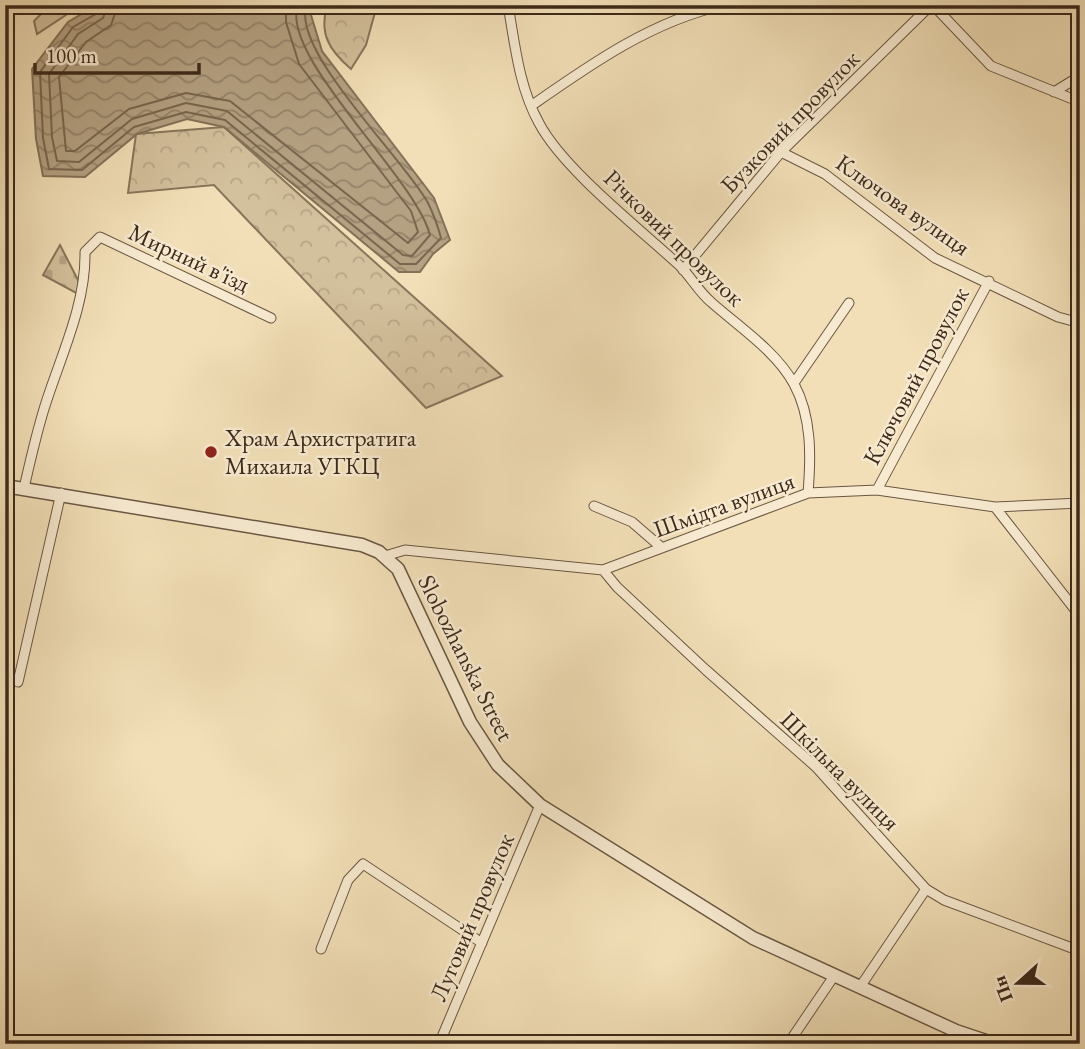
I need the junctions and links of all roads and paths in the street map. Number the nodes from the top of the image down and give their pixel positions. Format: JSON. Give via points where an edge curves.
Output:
{"nodes":[{"id":1,"x":508,"y":5,"type":"edge"},
{"id":2,"x":724,"y":5,"type":"edge"},
{"id":3,"x":932,"y":5,"type":"edge"},
{"id":4,"x":713,"y":7,"type":"edge"},
{"id":5,"x":1080,"y":76,"type":"edge"},
{"id":6,"x":1054,"y":92,"type":"junction"},
{"id":7,"x":1080,"y":102,"type":"edge"},
{"id":8,"x":531,"y":106,"type":"junction"},
{"id":9,"x":781,"y":152,"type":"junction"},
{"id":10,"x":683,"y":270,"type":"junction"},
{"id":11,"x":989,"y":281,"type":"junction"},
{"id":12,"x":849,"y":303,"type":"dead end"},
{"id":13,"x":271,"y":318,"type":"dead end"},
{"id":14,"x":1080,"y":323,"type":"edge"},
{"id":15,"x":794,"y":383,"type":"junction"},
{"id":16,"x":5,"y":486,"type":"edge"},
{"id":17,"x":24,"y":488,"type":"junction"},
{"id":18,"x":877,"y":490,"type":"junction"},
{"id":19,"x":808,"y":493,"type":"junction"},
{"id":20,"x":61,"y":494,"type":"junction"},
{"id":21,"x":1080,"y":503,"type":"edge"},
{"id":22,"x":594,"y":506,"type":"dead end"},
{"id":23,"x":995,"y":507,"type":"junction"},
{"id":24,"x":662,"y":548,"type":"junction"},
{"id":25,"x":385,"y":556,"type":"junction"},
{"id":26,"x":603,"y":570,"type":"junction"},
{"id":27,"x":1080,"y":616,"type":"edge"},
{"id":28,"x":18,"y":682,"type":"dead end"},
{"id":29,"x":540,"y":805,"type":"junction"},
{"id":30,"x":926,"y":889,"type":"junction"},
{"id":31,"x":482,"y":943,"type":"junction"},
{"id":32,"x":321,"y":949,"type":"dead end"},
{"id":33,"x":1080,"y":951,"type":"edge"},
{"id":34,"x":834,"y":976,"type":"junction"},
{"id":35,"x":860,"y":987,"type":"junction"},
{"id":36,"x":439,"y":1044,"type":"edge"},
{"id":37,"x":788,"y":1044,"type":"edge"},
{"id":38,"x":995,"y":1044,"type":"edge"}],
"edges":[{"from":1,"to":8,"type":"street","name":"Річковий провулок"},
{"from":2,"to":4,"type":"street"},
{"from":3,"to":6,"type":"street","via":[[990,66]]},
{"from":3,"to":9,"type":"street","name":"Бузковий провулок"},
{"from":4,"to":8,"type":"street","via":[[662,24]]},
{"from":5,"to":6,"type":"street"},
{"from":6,"to":7,"type":"street"},
{"from":8,"to":10,"type":"street","name":"Річковий провулок","via":[[540,125],[579,172]]},
{"from":9,"to":10,"type":"street","name":"Бузковий провулок"},
{"from":9,"to":11,"type":"street","name":"Ключова вулиця","via":[[825,174],[935,258]]},
{"from":10,"to":15,"type":"street","name":"Річковий провулок","via":[[706,298],[773,356]]},
{"from":11,"to":14,"type":"street","name":"Ключова вулиця","via":[[1058,317]]},
{"from":11,"to":18,"type":"street","name":"Ключовий провулок"},
{"from":12,"to":15,"type":"street"},
{"from":13,"to":17,"type":"street","name":"Мирний в'їзд","via":[[100,237],[85,252],[80,301]]},
{"from":15,"to":19,"type":"street","name":"Річковий провулок","via":[[811,451]]},
{"from":16,"to":17,"type":"street"},
{"from":17,"to":20,"type":"street"},
{"from":18,"to":19,"type":"street","name":"Шмідта вулиця"},
{"from":18,"to":23,"type":"street","name":"Шмідта вулиця"},
{"from":19,"to":24,"type":"street","name":"Шмідта вулиця"},
{"from":20,"to":25,"type":"street","via":[[362,545]]},
{"from":20,"to":28,"type":"street"},
{"from":21,"to":23,"type":"street","name":"Шмідта вулиця"},
{"from":22,"to":24,"type":"street","via":[[632,522]]},
{"from":23,"to":27,"type":"street"},
{"from":24,"to":26,"type":"street","name":"Шмідта вулиця"},
{"from":25,"to":26,"type":"street","name":"Шмідта вулиця","via":[[405,550]]},
{"from":25,"to":29,"type":"street","name":"Slobozhanska Street","via":[[406,584],[484,745]]},
{"from":26,"to":30,"type":"street","name":"Шкільна вулиця","via":[[816,767]]},
{"from":29,"to":31,"type":"street","name":"Луговий провулок"},
{"from":29,"to":34,"type":"street","name":"Slobozhanska Street","via":[[753,938]]},
{"from":30,"to":33,"type":"street","name":"Шкільна вулиця"},
{"from":30,"to":35,"type":"street"},
{"from":31,"to":32,"type":"street","via":[[363,864],[348,880]]},
{"from":31,"to":36,"type":"street","name":"Луговий провулок"},
{"from":34,"to":35,"type":"street","name":"Slobozhanska Street"},
{"from":34,"to":37,"type":"street"},
{"from":35,"to":38,"type":"street","name":"Slobozhanska Street"}]}
